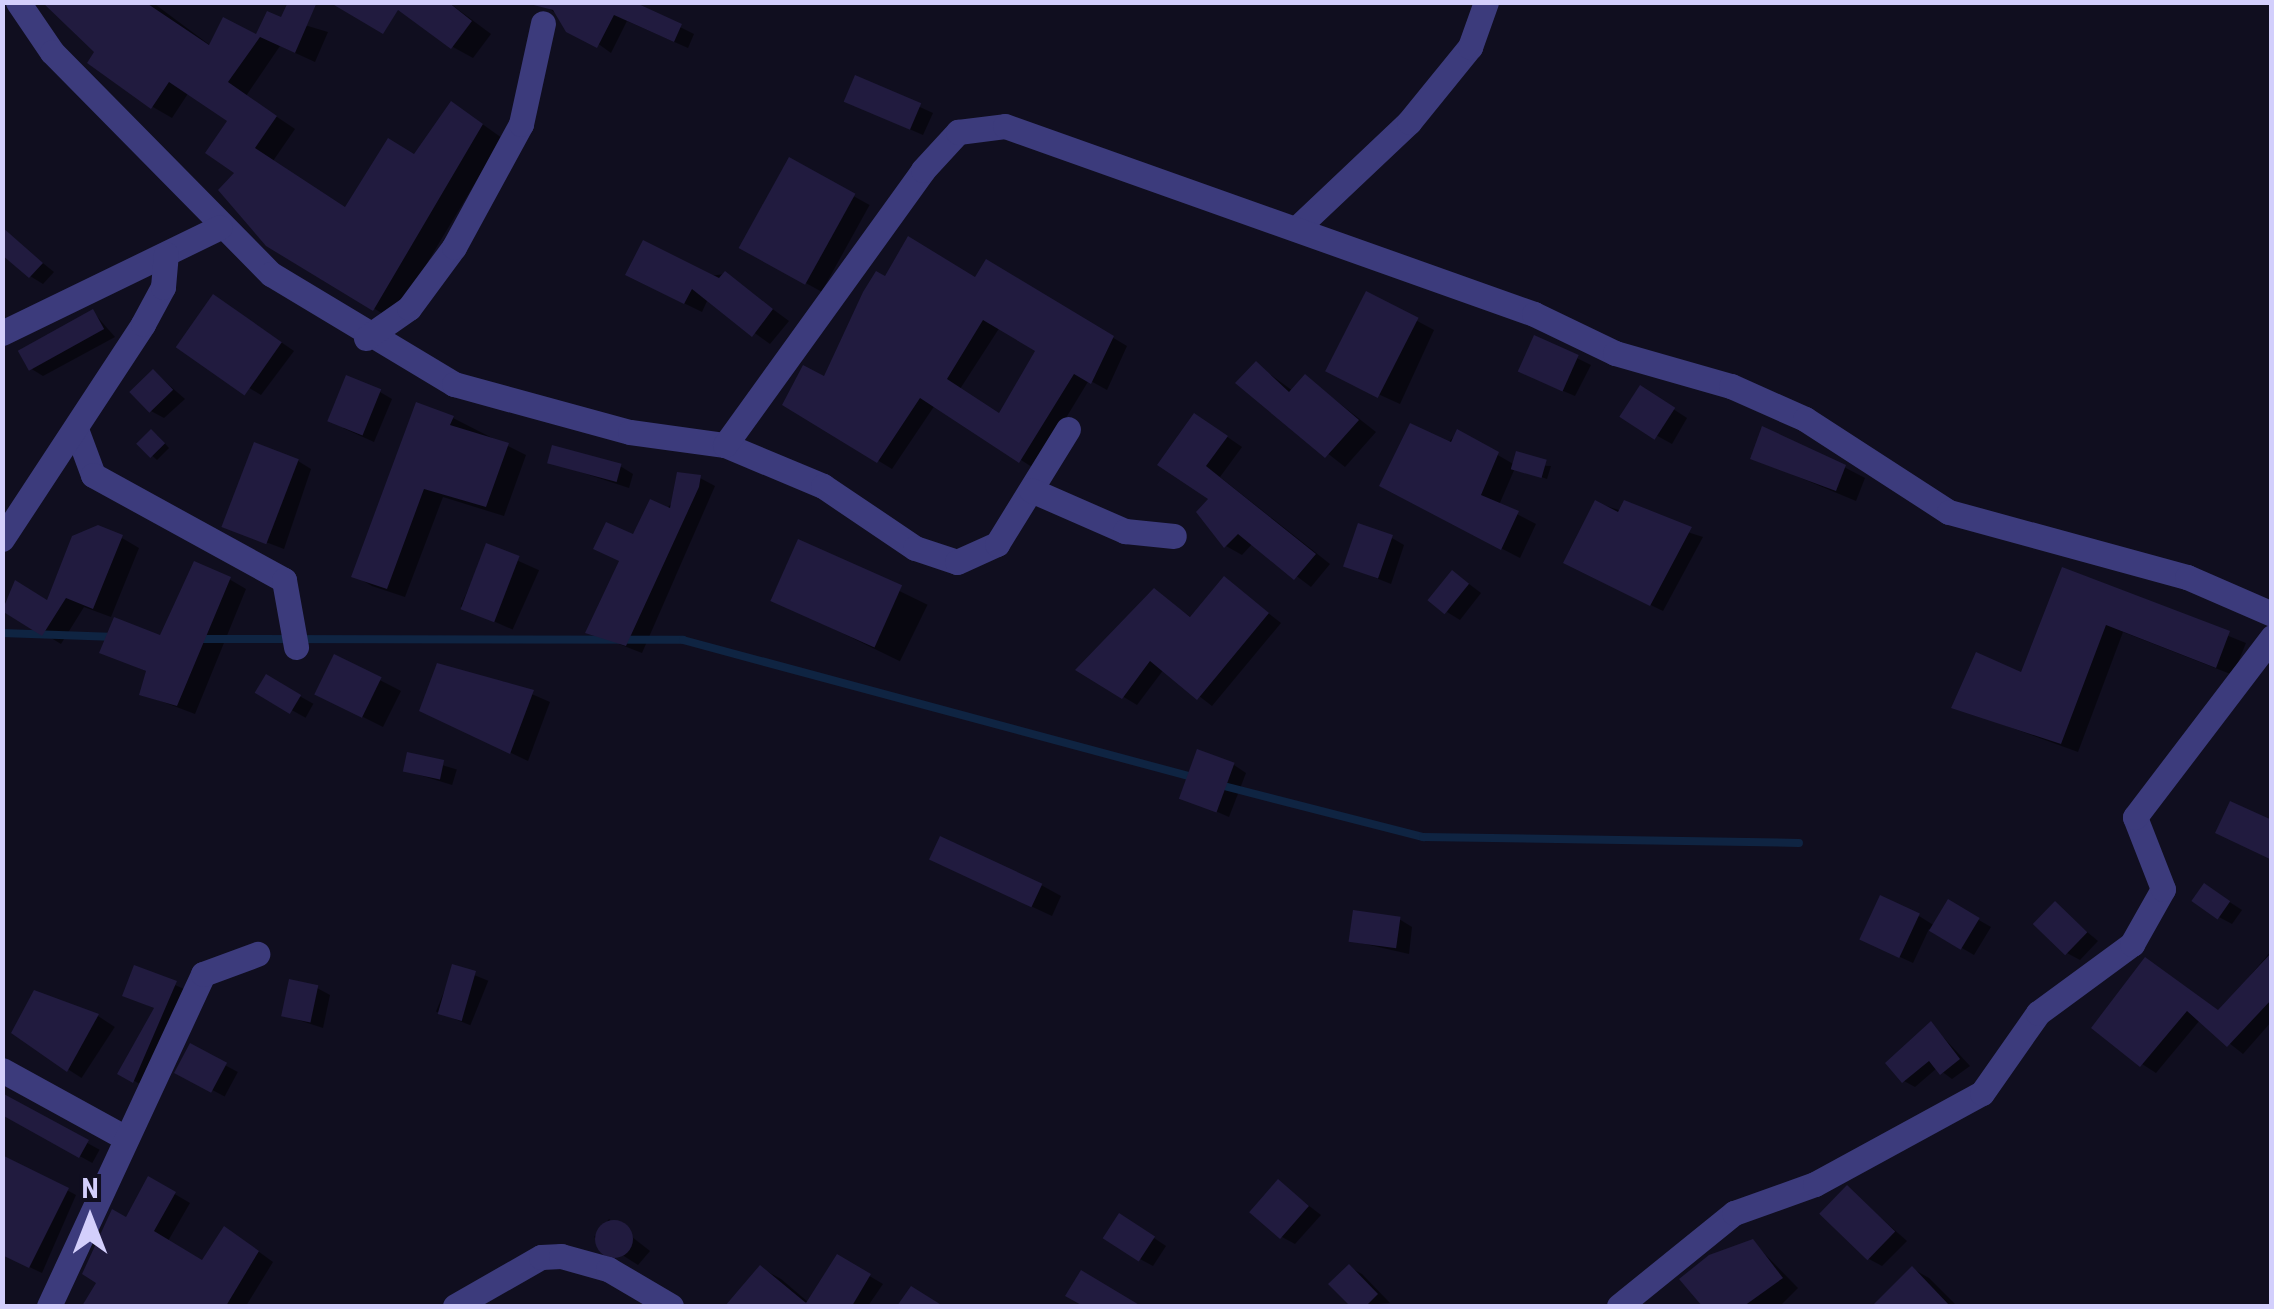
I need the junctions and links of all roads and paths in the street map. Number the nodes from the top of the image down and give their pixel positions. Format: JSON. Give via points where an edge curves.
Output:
{"nodes":[{"id":1,"x":18,"y":2,"type":"edge"},
{"id":2,"x":1486,"y":2,"type":"edge"},
{"id":3,"x":543,"y":24,"type":"dead end"},
{"id":4,"x":220,"y":227,"type":"junction"},
{"id":5,"x":1298,"y":227,"type":"junction"},
{"id":6,"x":166,"y":254,"type":"junction"},
{"id":7,"x":2,"y":333,"type":"edge"},
{"id":8,"x":366,"y":338,"type":"junction"},
{"id":9,"x":76,"y":429,"type":"junction"},
{"id":10,"x":1068,"y":429,"type":"dead end"},
{"id":11,"x":726,"y":445,"type":"junction"},
{"id":12,"x":1031,"y":490,"type":"junction"},
{"id":13,"x":1174,"y":536,"type":"dead end"},
{"id":14,"x":2,"y":539,"type":"edge"},
{"id":15,"x":2269,"y":624,"type":"edge"},
{"id":16,"x":296,"y":646,"type":"dead end"},
{"id":17,"x":257,"y":954,"type":"dead end"},
{"id":18,"x":2,"y":1070,"type":"edge"},
{"id":19,"x":122,"y":1136,"type":"junction"},
{"id":20,"x":49,"y":1306,"type":"edge"},
{"id":21,"x":456,"y":1306,"type":"edge"},
{"id":22,"x":672,"y":1306,"type":"edge"},
{"id":23,"x":1619,"y":1306,"type":"edge"}],
"edges":[{"from":1,"to":4,"type":"street","via":[[52,52]]},
{"from":2,"to":5,"type":"street","via":[[1470,47],[1408,122]]},
{"from":3,"to":8,"type":"street","via":[[521,124],[454,248],[409,308]]},
{"from":4,"to":6,"type":"street"},
{"from":4,"to":8,"type":"street"},
{"from":5,"to":11,"type":"street","via":[[1068,142],[1005,126],[958,132]]},
{"from":5,"to":15,"type":"street","via":[[1615,353],[1731,386],[1805,419],[1949,512],[2188,577]]},
{"from":6,"to":7,"type":"street"},
{"from":6,"to":9,"type":"street","via":[[163,287]]},
{"from":8,"to":11,"type":"street","via":[[454,384],[630,432]]},
{"from":9,"to":14,"type":"street"},
{"from":9,"to":16,"type":"street","via":[[93,475],[284,580]]},
{"from":10,"to":12,"type":"street"},
{"from":11,"to":12,"type":"street","via":[[823,486],[915,548],[957,562],[997,544]]},
{"from":12,"to":13,"type":"street","via":[[1125,532]]},
{"from":15,"to":23,"type":"street","via":[[2135,817],[2163,889],[2132,944],[2038,1013],[1982,1093],[1815,1184],[1734,1213]]},
{"from":17,"to":19,"type":"street","via":[[203,974]]},
{"from":18,"to":19,"type":"street"},
{"from":19,"to":20,"type":"street"},
{"from":21,"to":22,"type":"street","via":[[551,1256],[608,1269]]}]}
